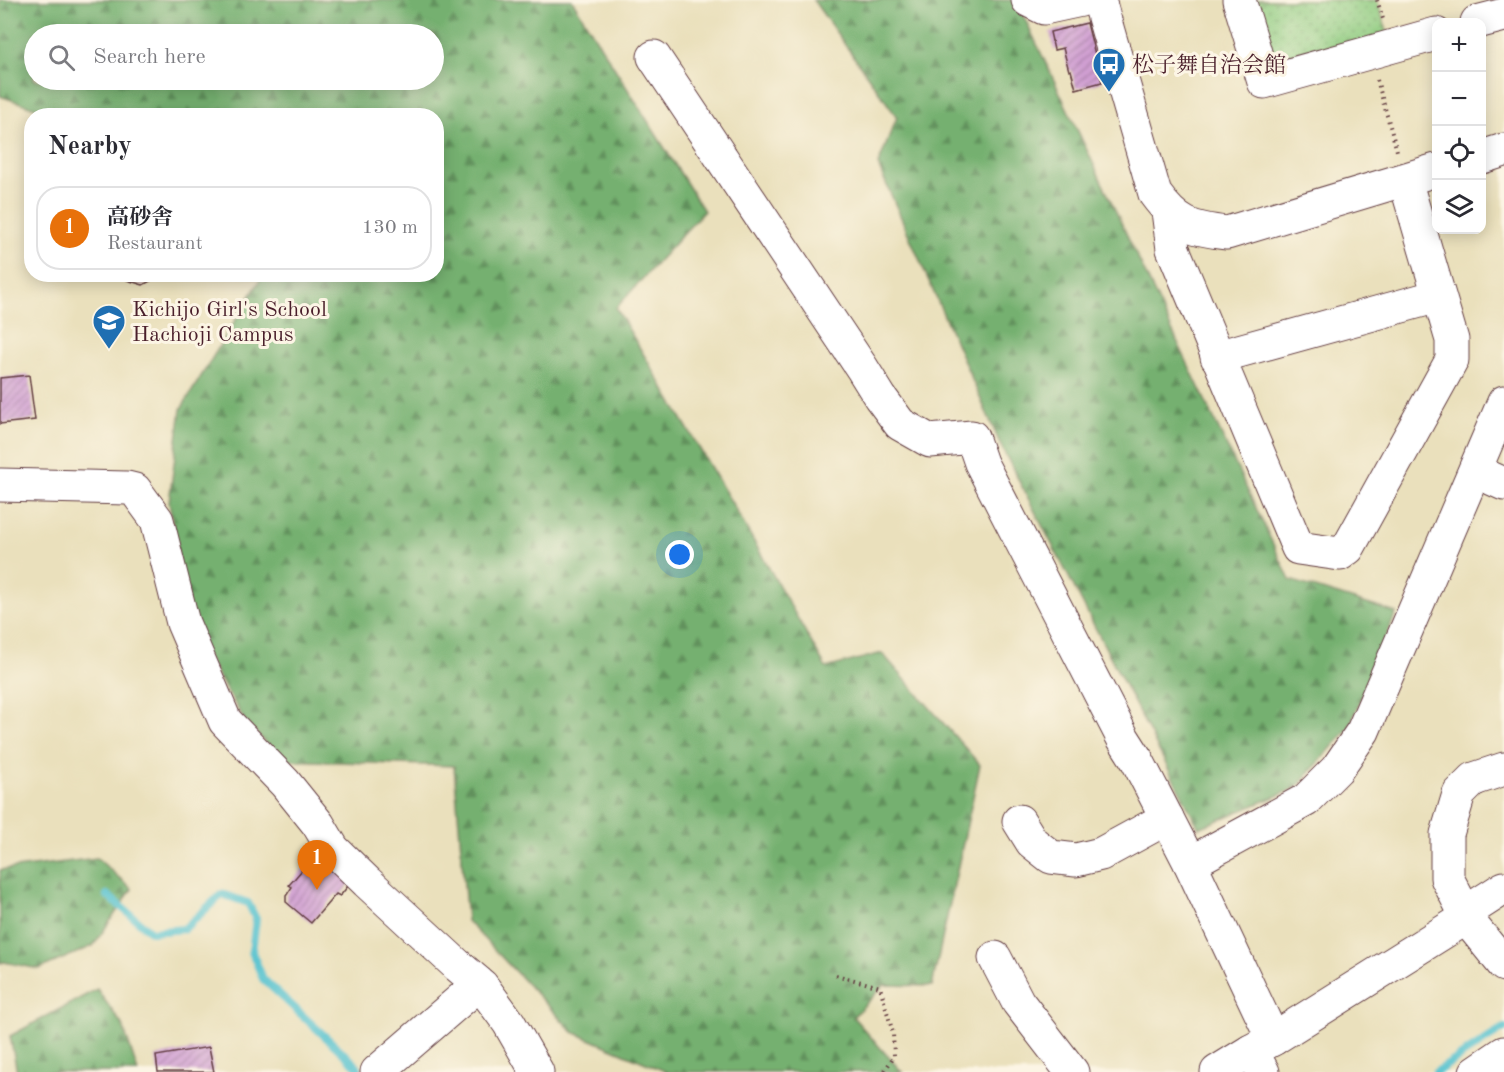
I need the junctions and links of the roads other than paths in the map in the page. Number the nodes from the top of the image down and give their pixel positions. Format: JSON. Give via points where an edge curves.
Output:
{"nodes":[{"id":1,"x":1028,"y":0,"type":"edge"},
{"id":2,"x":1081,"y":0,"type":"edge"},
{"id":3,"x":1099,"y":0,"type":"edge"},
{"id":4,"x":1239,"y":0,"type":"edge"},
{"id":5,"x":1504,"y":15,"type":"edge"},
{"id":6,"x":1486,"y":20,"type":"edge"},
{"id":7,"x":1432,"y":35,"type":"edge"},
{"id":8,"x":654,"y":57,"type":"dead end"},
{"id":9,"x":1504,"y":150,"type":"edge"},
{"id":10,"x":1486,"y":156,"type":"edge"},
{"id":11,"x":1432,"y":172,"type":"edge"},
{"id":12,"x":1405,"y":180,"type":"junction"},
{"id":13,"x":1168,"y":211,"type":"junction"},
{"id":14,"x":1438,"y":296,"type":"junction"},
{"id":15,"x":1217,"y":357,"type":"junction"},
{"id":16,"x":1504,"y":402,"type":"edge"},
{"id":17,"x":1490,"y":477,"type":"edge"},
{"id":18,"x":0,"y":485,"type":"edge"},
{"id":19,"x":1504,"y":769,"type":"edge"},
{"id":20,"x":1167,"y":818,"type":"junction"},
{"id":21,"x":1019,"y":821,"type":"dead end"},
{"id":22,"x":1190,"y":863,"type":"junction"},
{"id":23,"x":1504,"y":888,"type":"edge"},
{"id":24,"x":1465,"y":916,"type":"junction"},
{"id":25,"x":995,"y":958,"type":"dead end"},
{"id":26,"x":1504,"y":965,"type":"edge"},
{"id":27,"x":479,"y":984,"type":"junction"},
{"id":28,"x":1504,"y":1053,"type":"edge"},
{"id":29,"x":1262,"y":1054,"type":"edge"},
{"id":30,"x":377,"y":1072,"type":"edge"},
{"id":31,"x":537,"y":1072,"type":"edge"},
{"id":32,"x":1072,"y":1072,"type":"edge"},
{"id":33,"x":1217,"y":1072,"type":"edge"},
{"id":34,"x":1476,"y":1072,"type":"edge"}],
"edges":[{"from":1,"to":2,"type":"street","via":[[1044,8]]},
{"from":3,"to":13,"type":"street","via":[[1155,194]]},
{"from":4,"to":7,"type":"street","via":[[1264,82]]},
{"from":5,"to":6,"type":"street"},
{"from":8,"to":20,"type":"street","via":[[900,424],[930,441],[972,438],[981,463]]},
{"from":9,"to":10,"type":"street"},
{"from":11,"to":12,"type":"street"},
{"from":12,"to":13,"type":"street","via":[[1227,233],[1188,226]]},
{"from":12,"to":14,"type":"street"},
{"from":13,"to":15,"type":"street","via":[[1173,249]]},
{"from":14,"to":15,"type":"street"},
{"from":14,"to":15,"type":"street","via":[[1452,340],[1452,360],[1348,548],[1340,554],[1298,548]]},
{"from":16,"to":17,"type":"street"},
{"from":17,"to":22,"type":"street","via":[[1364,732],[1337,769],[1306,800]]},
{"from":18,"to":27,"type":"street","via":[[135,490],[157,520],[183,623],[225,722],[285,783],[333,849]]},
{"from":19,"to":24,"type":"street","via":[[1474,779],[1459,794],[1448,834],[1447,878]]},
{"from":20,"to":21,"type":"street","via":[[1101,854],[1076,860],[1051,857],[1032,842]]},
{"from":20,"to":22,"type":"street"},
{"from":22,"to":29,"type":"street"},
{"from":23,"to":24,"type":"street"},
{"from":24,"to":26,"type":"street"},
{"from":24,"to":29,"type":"street"},
{"from":25,"to":32,"type":"street","via":[[1018,1002]]},
{"from":27,"to":30,"type":"street"},
{"from":27,"to":31,"type":"street","via":[[509,1023]]},
{"from":28,"to":34,"type":"street"},
{"from":29,"to":33,"type":"street"}]}
